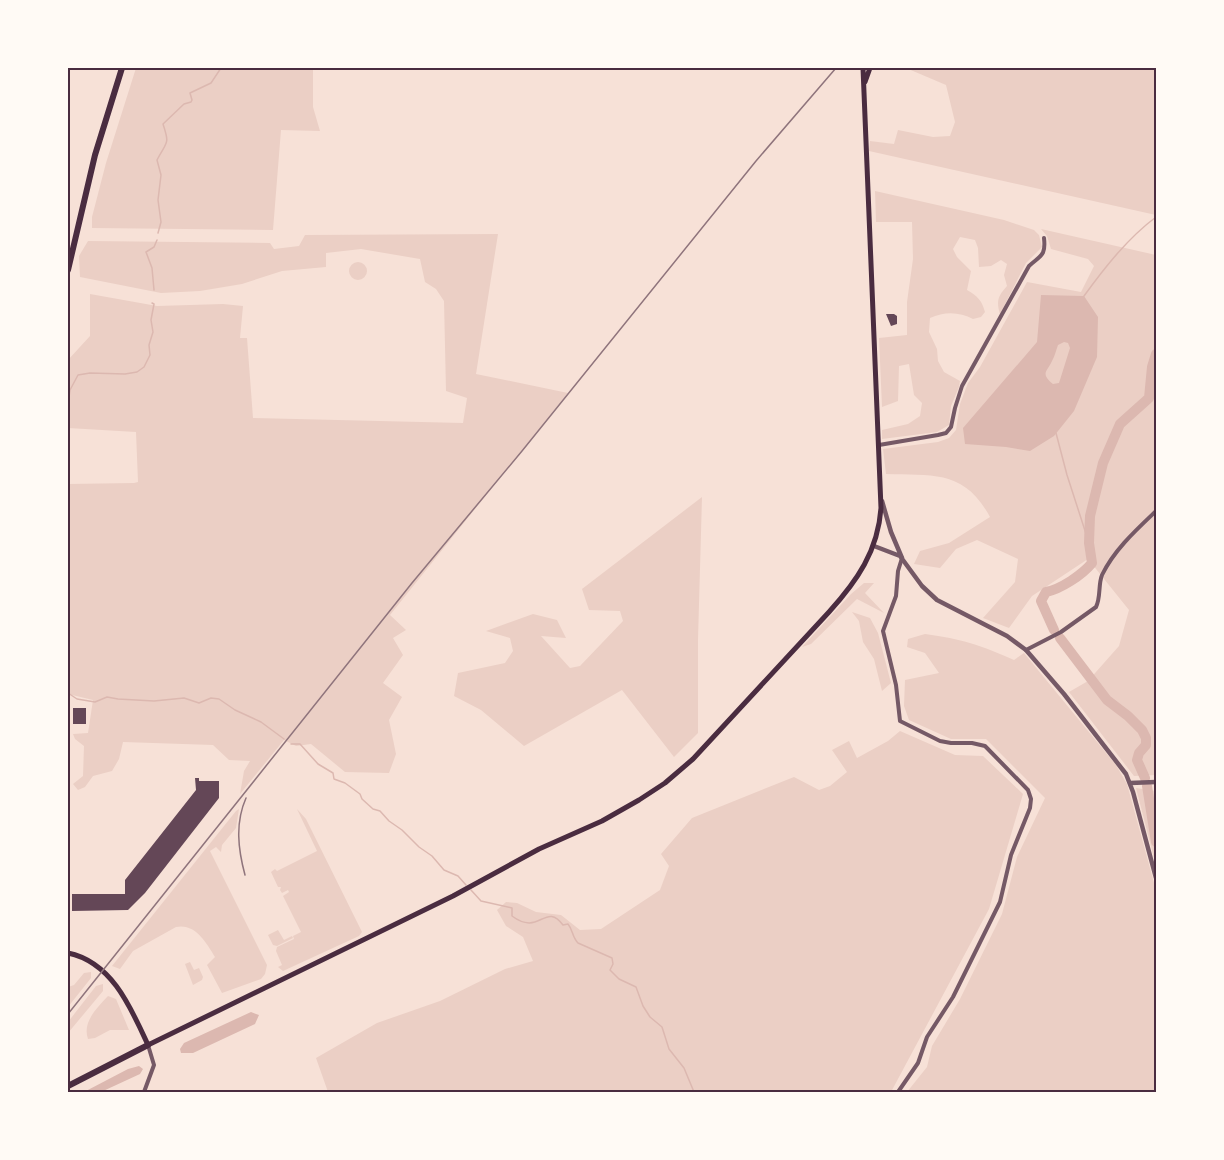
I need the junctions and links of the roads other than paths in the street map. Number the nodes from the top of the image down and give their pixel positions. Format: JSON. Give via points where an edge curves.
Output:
{"nodes":[{"id":1,"x":122,"y":68,"type":"edge"},
{"id":2,"x":863,"y":68,"type":"edge"},
{"id":3,"x":870,"y":68,"type":"edge"},
{"id":4,"x":864,"y":86,"type":"junction"},
{"id":5,"x":1044,"y":238,"type":"dead end"},
{"id":6,"x":68,"y":270,"type":"edge"},
{"id":7,"x":879,"y":445,"type":"junction"},
{"id":8,"x":881,"y":498,"type":"junction"},
{"id":9,"x":1156,"y":512,"type":"edge"},
{"id":10,"x":874,"y":546,"type":"junction"},
{"id":11,"x":902,"y":558,"type":"junction"},
{"id":12,"x":1026,"y":650,"type":"junction"},
{"id":13,"x":1156,"y":782,"type":"edge"},
{"id":14,"x":1130,"y":783,"type":"junction"},
{"id":15,"x":1156,"y":878,"type":"edge"},
{"id":16,"x":68,"y":953,"type":"edge"},
{"id":17,"x":148,"y":1045,"type":"junction"},
{"id":18,"x":68,"y":1086,"type":"edge"},
{"id":19,"x":144,"y":1092,"type":"edge"},
{"id":20,"x":898,"y":1092,"type":"edge"}],
"edges":[{"from":1,"to":6,"type":"highway","via":[[95,155]]},
{"from":2,"to":4,"type":"main road"},
{"from":3,"to":4,"type":"main road"},
{"from":4,"to":7,"type":"main road"},
{"from":5,"to":7,"type":"street","via":[[1045,251],[1029,266],[962,386],[951,427],[946,433]]},
{"from":7,"to":8,"type":"main road"},
{"from":8,"to":10,"type":"main road"},
{"from":8,"to":11,"type":"street"},
{"from":9,"to":12,"type":"street","via":[[1127,538],[1105,570],[1096,607]]},
{"from":10,"to":11,"type":"street"},
{"from":10,"to":17,"type":"main road","via":[[850,588],[726,725],[666,783],[622,810],[453,896]]},
{"from":11,"to":12,"type":"street","via":[[937,600]]},
{"from":11,"to":20,"type":"street","via":[[896,596],[883,631],[900,721],[940,741],[988,748],[1028,790],[1031,799],[1011,855],[1000,902],[953,997],[927,1037],[918,1063]]},
{"from":12,"to":14,"type":"street","via":[[1116,759]]},
{"from":13,"to":14,"type":"street"},
{"from":14,"to":15,"type":"street"},
{"from":16,"to":17,"type":"main road","via":[[91,961],[109,977]]},
{"from":17,"to":18,"type":"highway"},
{"from":17,"to":19,"type":"street","via":[[154,1065]]}]}
